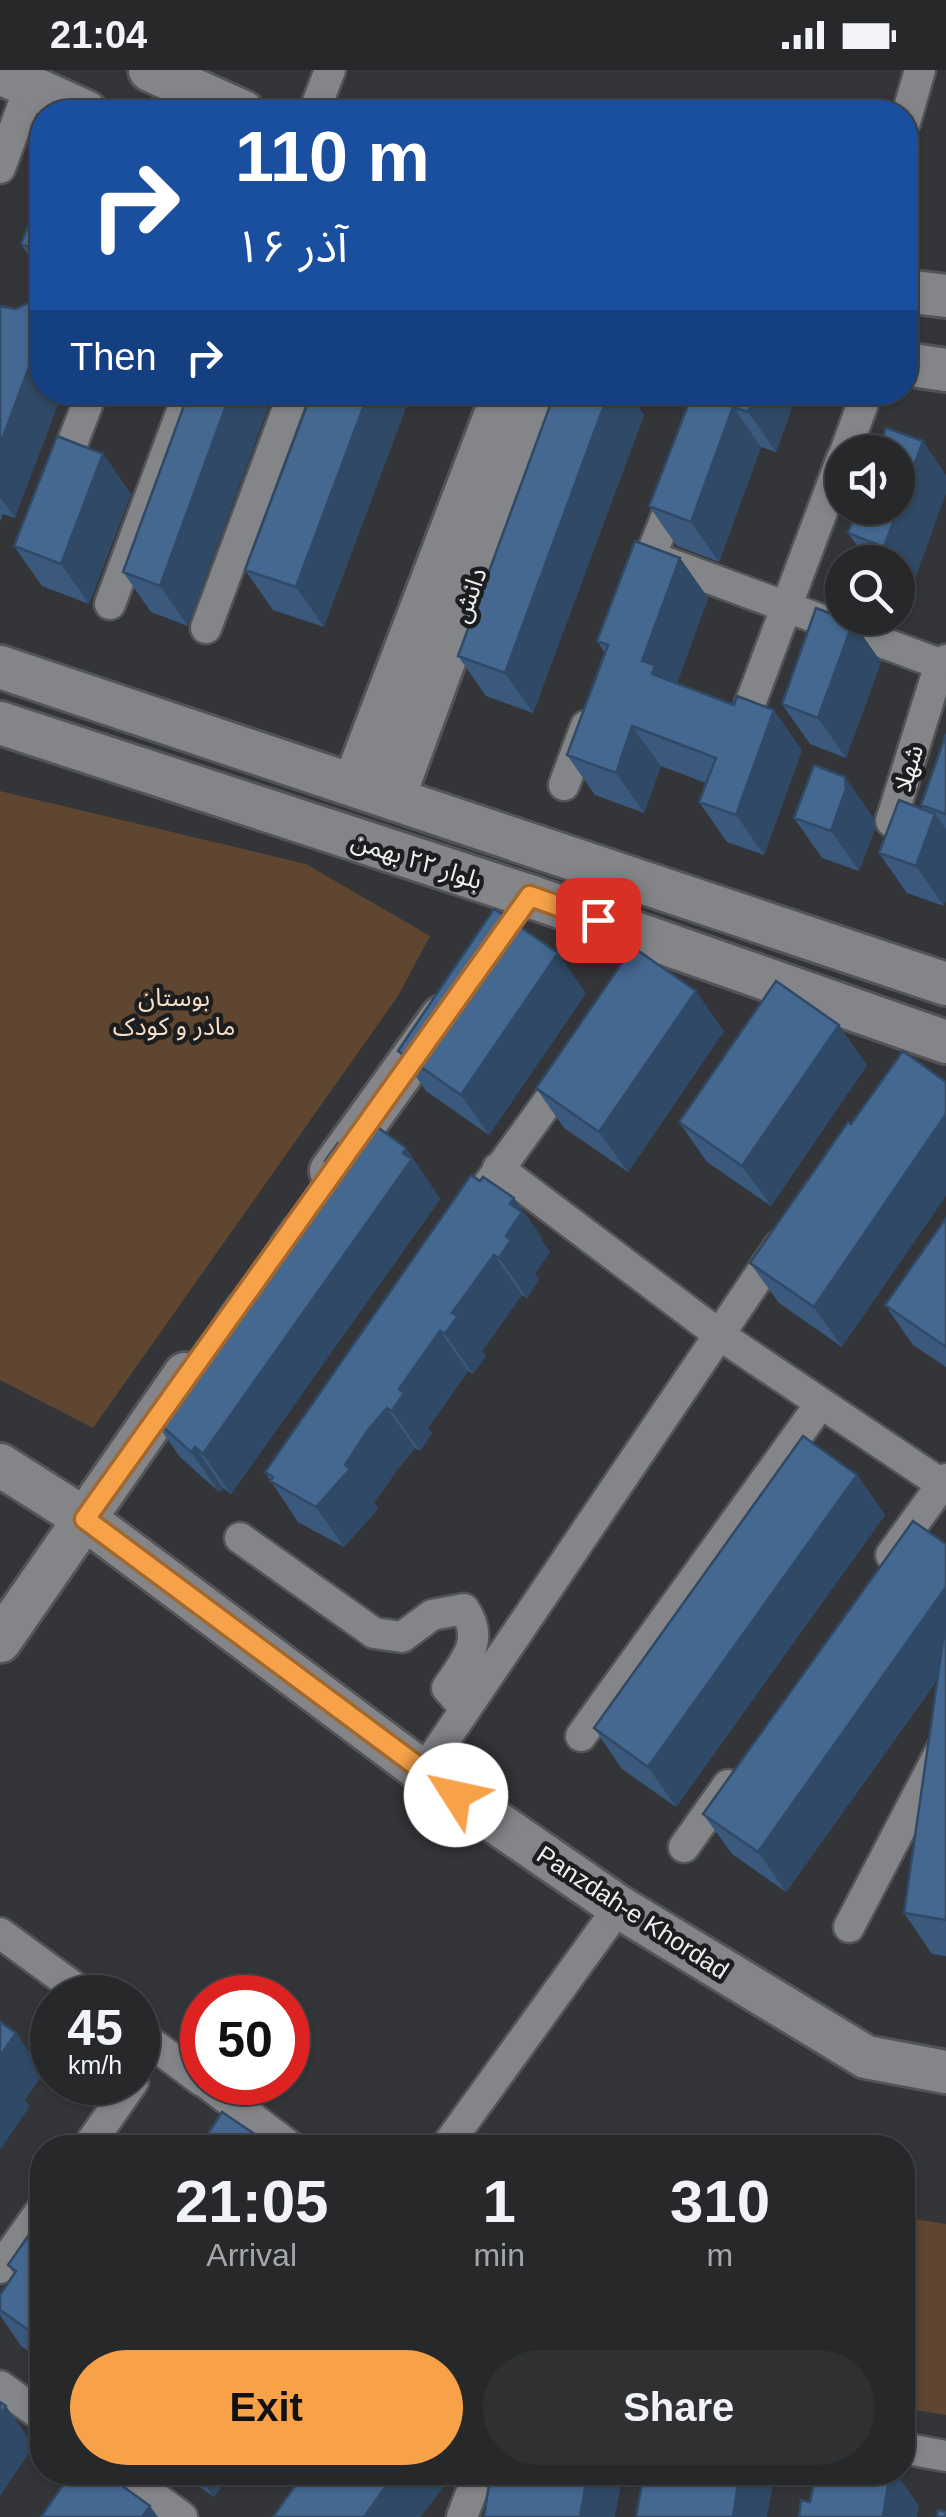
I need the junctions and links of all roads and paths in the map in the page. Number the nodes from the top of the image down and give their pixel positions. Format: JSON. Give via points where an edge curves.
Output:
{"nodes":[{"id":1,"x":150,"y":70,"type":"edge"},
{"id":2,"x":330,"y":70,"type":"edge"},
{"id":3,"x":920,"y":70,"type":"edge"},
{"id":4,"x":15,"y":81,"type":"edge"},
{"id":5,"x":59,"y":100,"type":"edge"},
{"id":6,"x":216,"y":100,"type":"edge"},
{"id":7,"x":319,"y":100,"type":"edge"},
{"id":8,"x":911,"y":100,"type":"edge"},
{"id":9,"x":0,"y":168,"type":"edge"},
{"id":10,"x":918,"y":292,"type":"edge"},
{"id":11,"x":946,"y":296,"type":"edge"},
{"id":12,"x":918,"y":366,"type":"edge"},
{"id":13,"x":946,"y":370,"type":"edge"},
{"id":14,"x":87,"y":405,"type":"edge"},
{"id":15,"x":184,"y":405,"type":"edge"},
{"id":16,"x":289,"y":405,"type":"edge"},
{"id":17,"x":499,"y":405,"type":"edge"},
{"id":18,"x":538,"y":405,"type":"edge"},
{"id":19,"x":862,"y":406,"type":"dead end"},
{"id":20,"x":851,"y":435,"type":"edge"},
{"id":21,"x":687,"y":465,"type":"edge"},
{"id":22,"x":50,"y":502,"type":"edge"},
{"id":23,"x":825,"y":505,"type":"edge"},
{"id":24,"x":650,"y":556,"type":"junction"},
{"id":25,"x":110,"y":604,"type":"dead end"},
{"id":26,"x":786,"y":607,"type":"junction"},
{"id":27,"x":630,"y":609,"type":"edge"},
{"id":28,"x":206,"y":628,"type":"dead end"},
{"id":29,"x":943,"y":662,"type":"edge"},
{"id":30,"x":0,"y":666,"type":"edge"},
{"id":31,"x":597,"y":697,"type":"edge"},
{"id":32,"x":750,"y":704,"type":"edge"},
{"id":33,"x":0,"y":723,"type":"edge"},
{"id":34,"x":354,"y":784,"type":"junction"},
{"id":35,"x":564,"y":786,"type":"edge"},
{"id":36,"x":394,"y":797,"type":"junction"},
{"id":37,"x":892,"y":821,"type":"edge"},
{"id":38,"x":788,"y":931,"type":"junction"},
{"id":39,"x":771,"y":981,"type":"junction"},
{"id":40,"x":946,"y":984,"type":"edge"},
{"id":41,"x":460,"y":992,"type":"edge"},
{"id":42,"x":946,"y":1042,"type":"edge"},
{"id":43,"x":589,"y":1046,"type":"edge"},
{"id":44,"x":498,"y":1168,"type":"junction"},
{"id":45,"x":311,"y":1199,"type":"edge"},
{"id":46,"x":794,"y":1225,"type":"edge"},
{"id":47,"x":453,"y":1233,"type":"edge"},
{"id":48,"x":721,"y":1336,"type":"junction"},
{"id":49,"x":207,"y":1343,"type":"edge"},
{"id":50,"x":820,"y":1403,"type":"junction"},
{"id":51,"x":0,"y":1465,"type":"edge"},
{"id":52,"x":945,"y":1483,"type":"edge"},
{"id":53,"x":85,"y":1519,"type":"junction"},
{"id":54,"x":240,"y":1538,"type":"dead end"},
{"id":55,"x":874,"y":1579,"type":"edge"},
{"id":56,"x":0,"y":1641,"type":"edge"},
{"id":57,"x":464,"y":1707,"type":"junction"},
{"id":58,"x":581,"y":1736,"type":"dead end"},
{"id":59,"x":946,"y":1741,"type":"edge"},
{"id":60,"x":740,"y":1768,"type":"edge"},
{"id":61,"x":423,"y":1772,"type":"junction"},
{"id":62,"x":932,"y":1796,"type":"edge"},
{"id":63,"x":684,"y":1848,"type":"dead end"},
{"id":64,"x":619,"y":1907,"type":"junction"},
{"id":65,"x":849,"y":1927,"type":"dead end"},
{"id":66,"x":0,"y":1933,"type":"edge"},
{"id":67,"x":58,"y":1975,"type":"edge"},
{"id":68,"x":946,"y":2072,"type":"edge"},
{"id":69,"x":118,"y":2105,"type":"edge"},
{"id":70,"x":235,"y":2105,"type":"edge"},
{"id":71,"x":96,"y":2135,"type":"edge"},
{"id":72,"x":275,"y":2135,"type":"edge"},
{"id":73,"x":454,"y":2135,"type":"edge"},
{"id":74,"x":30,"y":2226,"type":"edge"},
{"id":75,"x":0,"y":2268,"type":"edge"},
{"id":76,"x":0,"y":2386,"type":"edge"},
{"id":77,"x":30,"y":2407,"type":"edge"},
{"id":78,"x":915,"y":2450,"type":"edge"},
{"id":79,"x":946,"y":2456,"type":"edge"},
{"id":80,"x":139,"y":2485,"type":"edge"},
{"id":81,"x":475,"y":2485,"type":"edge"},
{"id":82,"x":182,"y":2517,"type":"edge"},
{"id":83,"x":462,"y":2517,"type":"edge"}],
"edges":[{"from":1,"to":6,"type":"main road"},
{"from":2,"to":7,"type":"street"},
{"from":3,"to":8,"type":"street"},
{"from":4,"to":5,"type":"main road"},
{"from":4,"to":9,"type":"street"},
{"from":10,"to":11,"type":"main road"},
{"from":12,"to":13,"type":"main road"},
{"from":14,"to":22,"type":"street"},
{"from":15,"to":25,"type":"street"},
{"from":16,"to":28,"type":"street"},
{"from":17,"to":34,"type":"main road","name":"دانش"},
{"from":18,"to":36,"type":"main road","name":"دانش"},
{"from":19,"to":20,"type":"street"},
{"from":21,"to":24,"type":"street"},
{"from":23,"to":26,"type":"street"},
{"from":24,"to":26,"type":"street"},
{"from":24,"to":27,"type":"street"},
{"from":26,"to":29,"type":"street"},
{"from":26,"to":32,"type":"street"},
{"from":29,"to":37,"type":"street","name":"شهلا"},
{"from":30,"to":34,"type":"main road","name":"بلوار ۲۲ بهمن"},
{"from":31,"to":35,"type":"street"},
{"from":33,"to":39,"type":"main road","name":"بلوار ۲۲ بهمن","via":[[518,912]]},
{"from":34,"to":36,"type":"main road","name":"بلوار ۲۲ بهمن"},
{"from":36,"to":38,"type":"main road","name":"بلوار ۲۲ بهمن"},
{"from":38,"to":39,"type":"main road"},
{"from":38,"to":40,"type":"main road","name":"بلوار ۲۲ بهمن"},
{"from":39,"to":42,"type":"main road","name":"بلوار ۲۲ بهمن"},
{"from":41,"to":45,"type":"main road"},
{"from":43,"to":44,"type":"street"},
{"from":44,"to":47,"type":"street"},
{"from":44,"to":48,"type":"street"},
{"from":46,"to":48,"type":"street"},
{"from":48,"to":50,"type":"street"},
{"from":48,"to":57,"type":"street"},
{"from":49,"to":53,"type":"main road"},
{"from":50,"to":52,"type":"street"},
{"from":50,"to":58,"type":"street"},
{"from":51,"to":53,"type":"main road","name":"Panzdah-e Khordad"},
{"from":52,"to":55,"type":"street"},
{"from":53,"to":56,"type":"main road"},
{"from":53,"to":61,"type":"main road","name":"Panzdah-e Khordad"},
{"from":54,"to":57,"type":"street","via":[[374,1632],[402,1636],[432,1615],[464,1609],[475,1625],[474,1647],[447,1688]]},
{"from":57,"to":61,"type":"street"},
{"from":59,"to":62,"type":"street"},
{"from":60,"to":63,"type":"street"},
{"from":61,"to":64,"type":"main road","name":"Panzdah-e Khordad"},
{"from":62,"to":65,"type":"street"},
{"from":64,"to":68,"type":"main road","name":"Panzdah-e Khordad","via":[[866,2057]]},
{"from":64,"to":73,"type":"street"},
{"from":66,"to":67,"type":"street"},
{"from":69,"to":71,"type":"street"},
{"from":70,"to":72,"type":"street"},
{"from":74,"to":75,"type":"street"},
{"from":76,"to":77,"type":"street"},
{"from":78,"to":79,"type":"street"},
{"from":80,"to":82,"type":"street"},
{"from":81,"to":83,"type":"street"}]}
